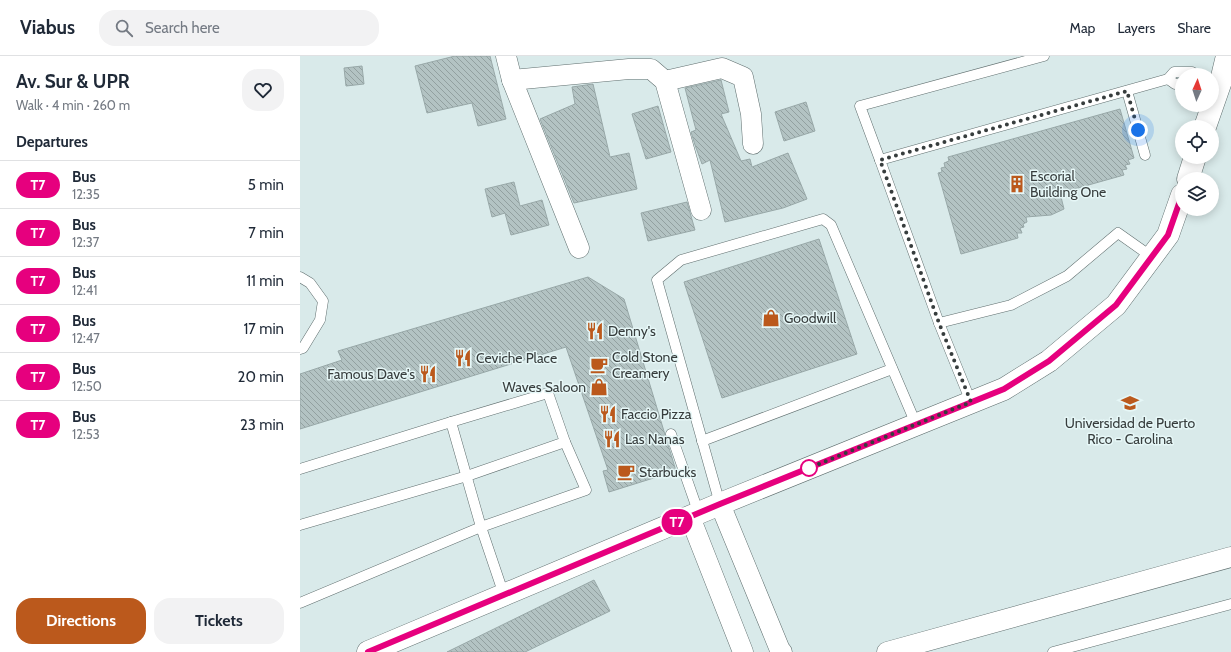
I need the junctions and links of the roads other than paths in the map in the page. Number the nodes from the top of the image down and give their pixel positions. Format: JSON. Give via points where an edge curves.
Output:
{"nodes":[{"id":1,"x":506,"y":56,"type":"edge"},
{"id":2,"x":1044,"y":56,"type":"edge"},
{"id":3,"x":1227,"y":56,"type":"edge"},
{"id":4,"x":1175,"y":72,"type":"edge"},
{"id":5,"x":1219,"y":75,"type":"edge"},
{"id":6,"x":1168,"y":79,"type":"junction"},
{"id":7,"x":512,"y":80,"type":"junction"},
{"id":8,"x":665,"y":81,"type":"junction"},
{"id":9,"x":1175,"y":84,"type":"edge"},
{"id":10,"x":1127,"y":91,"type":"junction"},
{"id":11,"x":753,"y":144,"type":"dead end"},
{"id":12,"x":1145,"y":155,"type":"dead end"},
{"id":13,"x":880,"y":160,"type":"junction"},
{"id":14,"x":701,"y":210,"type":"dead end"},
{"id":15,"x":1175,"y":215,"type":"edge"},
{"id":16,"x":579,"y":248,"type":"dead end"},
{"id":17,"x":1152,"y":257,"type":"junction"},
{"id":18,"x":300,"y":277,"type":"edge"},
{"id":19,"x":939,"y":323,"type":"junction"},
{"id":20,"x":300,"y":349,"type":"edge"},
{"id":21,"x":892,"y":369,"type":"junction"},
{"id":22,"x":971,"y":402,"type":"junction"},
{"id":23,"x":451,"y":422,"type":"junction"},
{"id":24,"x":916,"y":424,"type":"junction"},
{"id":25,"x":671,"y":434,"type":"dead end"},
{"id":26,"x":702,"y":441,"type":"junction"},
{"id":27,"x":565,"y":442,"type":"junction"},
{"id":28,"x":300,"y":469,"type":"edge"},
{"id":29,"x":467,"y":476,"type":"junction"},
{"id":30,"x":720,"y":504,"type":"junction"},
{"id":31,"x":694,"y":515,"type":"junction"},
{"id":32,"x":300,"y":525,"type":"edge"},
{"id":33,"x":481,"y":527,"type":"junction"},
{"id":34,"x":1231,"y":557,"type":"edge"},
{"id":35,"x":753,"y":585,"type":"junction"},
{"id":36,"x":504,"y":595,"type":"junction"},
{"id":37,"x":721,"y":596,"type":"junction"},
{"id":38,"x":300,"y":603,"type":"edge"},
{"id":39,"x":1231,"y":604,"type":"edge"},
{"id":40,"x":368,"y":652,"type":"edge"},
{"id":41,"x":744,"y":652,"type":"edge"},
{"id":42,"x":782,"y":652,"type":"edge"},
{"id":43,"x":887,"y":652,"type":"edge"},
{"id":44,"x":1053,"y":652,"type":"edge"}],
"edges":[{"from":1,"to":7,"type":"street"},
{"from":2,"to":13,"type":"lane","via":[[860,106]]},
{"from":3,"to":5,"type":"street"},
{"from":4,"to":6,"type":"lane"},
{"from":6,"to":9,"type":"lane"},
{"from":6,"to":10,"type":"lane"},
{"from":7,"to":8,"type":"street","via":[[651,69]]},
{"from":7,"to":16,"type":"street"},
{"from":8,"to":11,"type":"street","via":[[722,68],[743,77],[751,114]]},
{"from":8,"to":14,"type":"street"},
{"from":10,"to":12,"type":"lane"},
{"from":10,"to":13,"type":"lane"},
{"from":13,"to":19,"type":"lane"},
{"from":15,"to":17,"type":"street","via":[[1168,235]]},
{"from":17,"to":19,"type":"lane","via":[[1118,233],[1067,276],[1011,305]]},
{"from":17,"to":22,"type":"street","via":[[1116,305],[1049,361],[1004,389]]},
{"from":18,"to":20,"type":"lane","via":[[310,283],[323,301],[320,320]]},
{"from":19,"to":22,"type":"lane"},
{"from":21,"to":24,"type":"lane"},
{"from":21,"to":26,"type":"lane"},
{"from":21,"to":26,"type":"lane","via":[[831,225],[823,219],[681,260],[657,280]]},
{"from":22,"to":24,"type":"street"},
{"from":23,"to":27,"type":"lane","via":[[548,393]]},
{"from":23,"to":28,"type":"lane"},
{"from":23,"to":29,"type":"lane"},
{"from":24,"to":30,"type":"street"},
{"from":25,"to":31,"type":"lane"},
{"from":26,"to":30,"type":"lane"},
{"from":27,"to":29,"type":"lane"},
{"from":27,"to":33,"type":"lane","via":[[586,490]]},
{"from":29,"to":32,"type":"lane"},
{"from":29,"to":33,"type":"lane"},
{"from":30,"to":31,"type":"street"},
{"from":30,"to":35,"type":"street"},
{"from":31,"to":36,"type":"street"},
{"from":31,"to":37,"type":"street"},
{"from":33,"to":36,"type":"lane"},
{"from":33,"to":38,"type":"lane"},
{"from":34,"to":43,"type":"street"},
{"from":35,"to":37,"type":"street"},
{"from":35,"to":42,"type":"street"},
{"from":36,"to":40,"type":"street"},
{"from":37,"to":41,"type":"street"},
{"from":39,"to":44,"type":"lane"}]}
